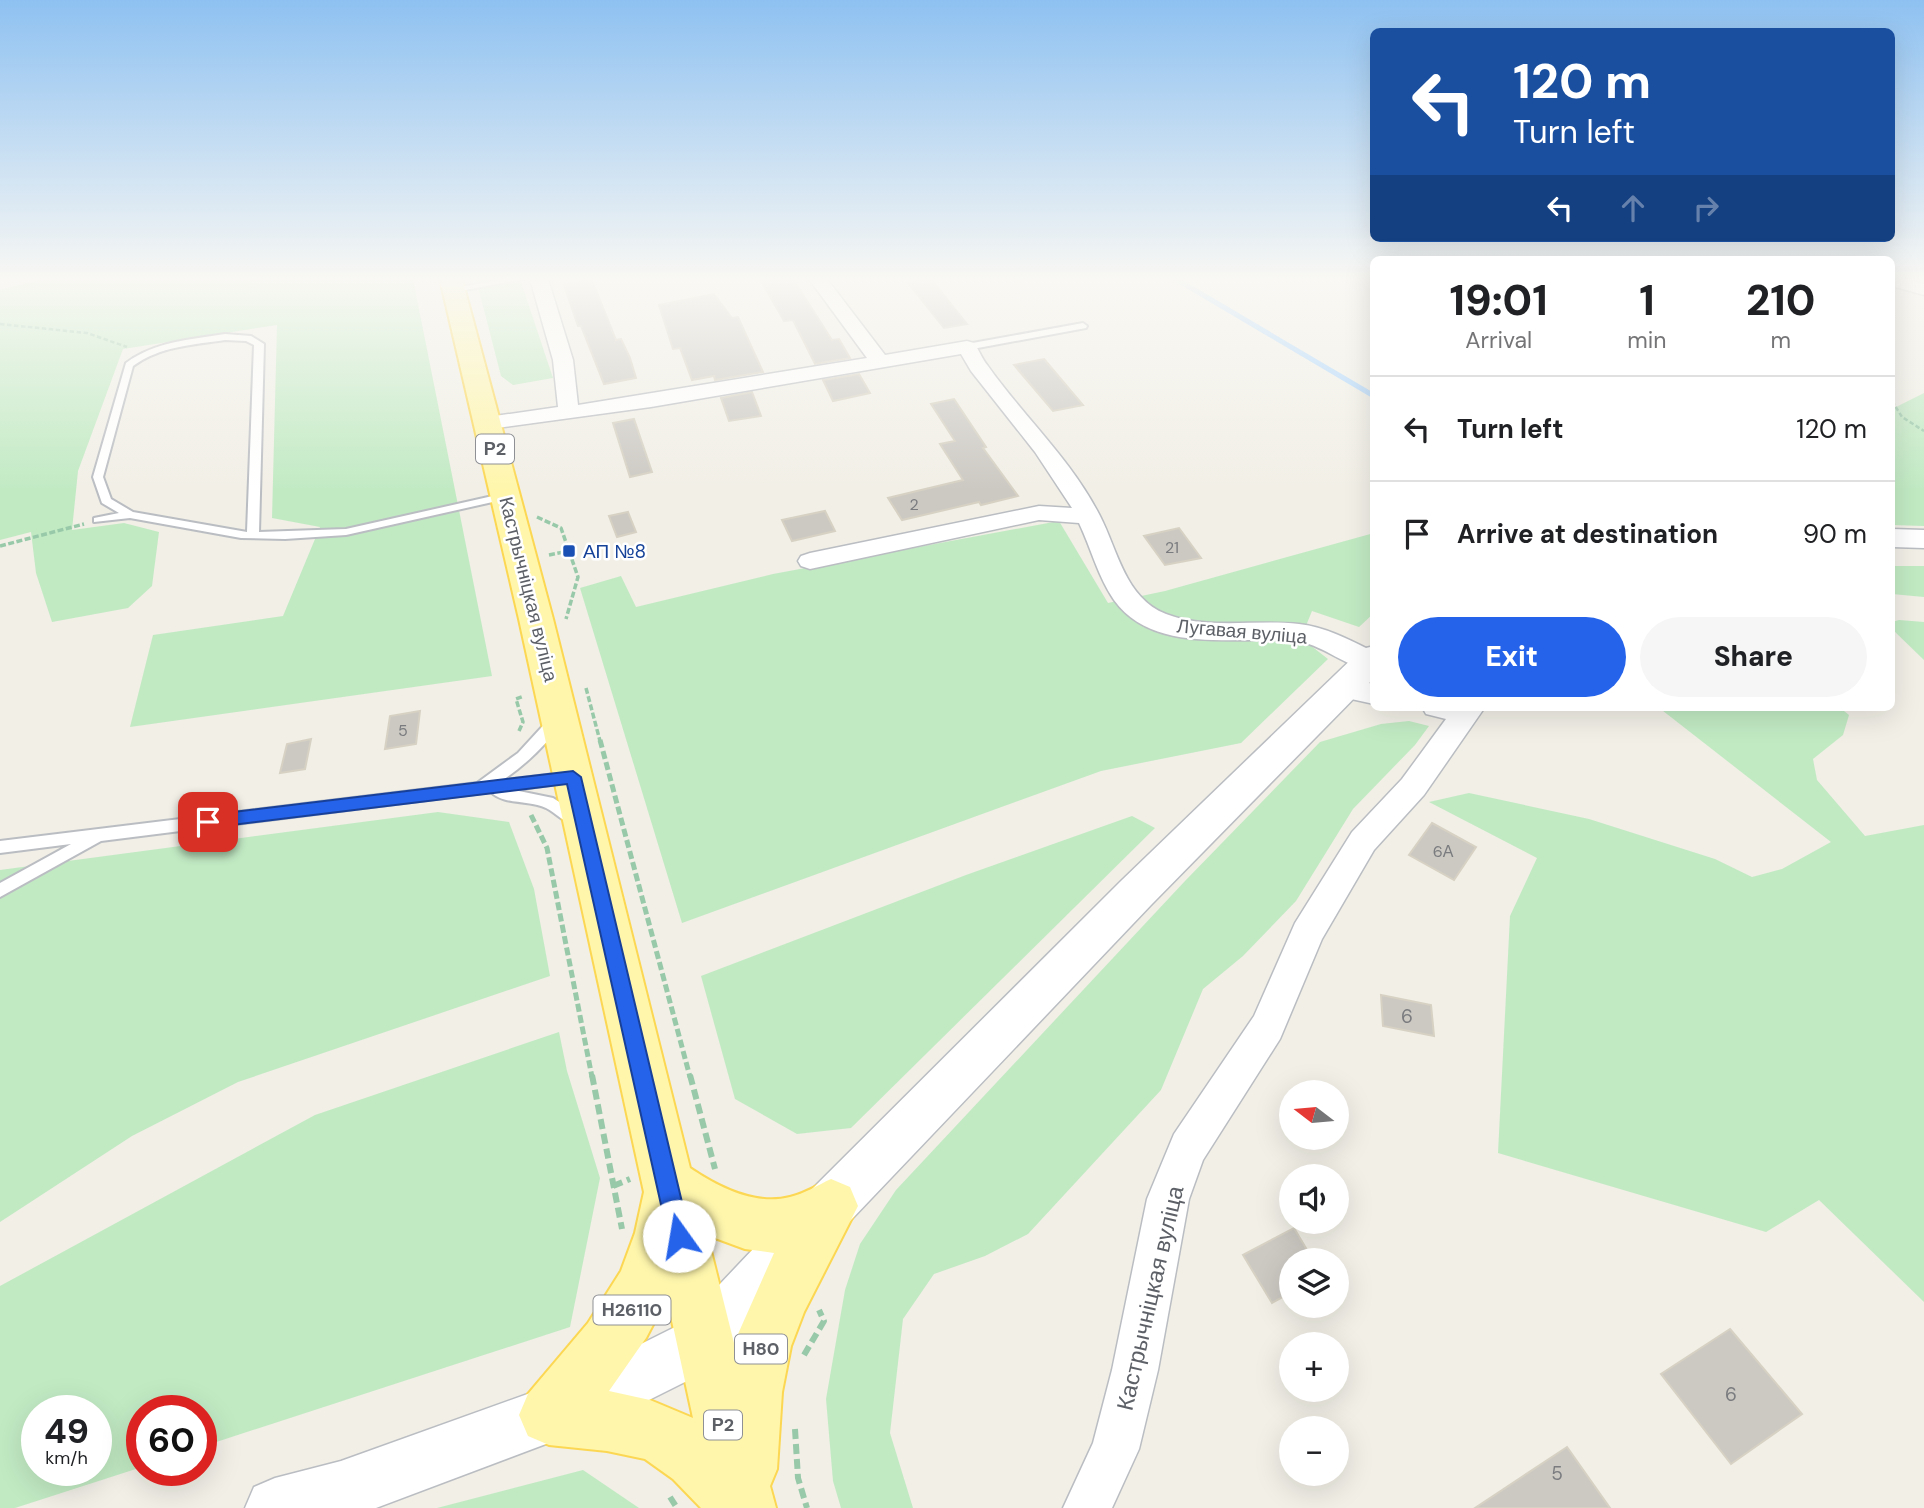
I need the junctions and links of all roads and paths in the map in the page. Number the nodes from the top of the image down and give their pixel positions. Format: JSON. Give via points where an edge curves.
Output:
{"nodes":[{"id":1,"x":131,"y":349,"type":"edge"},
{"id":2,"x":156,"y":349,"type":"edge"},
{"id":3,"x":259,"y":349,"type":"edge"},
{"id":4,"x":470,"y":349,"type":"edge"},
{"id":5,"x":560,"y":349,"type":"edge"},
{"id":6,"x":870,"y":349,"type":"edge"},
{"id":7,"x":952,"y":349,"type":"edge"},
{"id":8,"x":968,"y":349,"type":"edge"},
{"id":9,"x":144,"y":354,"type":"junction"},
{"id":10,"x":879,"y":361,"type":"junction"},
{"id":11,"x":1895,"y":406,"type":"edge"},
{"id":12,"x":569,"y":413,"type":"junction"},
{"id":13,"x":489,"y":423,"type":"junction"},
{"id":14,"x":1924,"y":431,"type":"edge"},
{"id":15,"x":506,"y":496,"type":"junction"},
{"id":16,"x":130,"y":515,"type":"junction"},
{"id":17,"x":1087,"y":516,"type":"junction"},
{"id":18,"x":98,"y":520,"type":"joint"},
{"id":19,"x":561,"y":528,"type":"dead end"},
{"id":20,"x":253,"y":535,"type":"junction"},
{"id":21,"x":1895,"y":538,"type":"edge"},
{"id":22,"x":1924,"y":539,"type":"edge"},
{"id":23,"x":0,"y":546,"type":"edge"},
{"id":24,"x":810,"y":561,"type":"dead end"},
{"id":25,"x":570,"y":631,"type":"dead end"},
{"id":26,"x":1365,"y":675,"type":"edge"},
{"id":27,"x":583,"y":679,"type":"dead end"},
{"id":28,"x":516,"y":699,"type":"dead end"},
{"id":29,"x":1457,"y":711,"type":"edge"},
{"id":30,"x":559,"y":717,"type":"junction"},
{"id":31,"x":508,"y":771,"type":"junction"},
{"id":32,"x":573,"y":777,"type":"junction"},
{"id":33,"x":476,"y":789,"type":"junction"},
{"id":34,"x":510,"y":793,"type":"junction"},
{"id":35,"x":585,"y":828,"type":"junction"},
{"id":36,"x":103,"y":834,"type":"junction"},
{"id":37,"x":0,"y":847,"type":"edge"},
{"id":38,"x":0,"y":891,"type":"edge"},
{"id":39,"x":692,"y":1181,"type":"junction"},
{"id":40,"x":831,"y":1206,"type":"junction"},
{"id":41,"x":623,"y":1237,"type":"dead end"},
{"id":42,"x":800,"y":1264,"type":"junction"},
{"id":43,"x":703,"y":1343,"type":"junction"},
{"id":44,"x":801,"y":1360,"type":"dead end"},
{"id":45,"x":549,"y":1415,"type":"junction"},
{"id":46,"x":794,"y":1417,"type":"dead end"},
{"id":47,"x":666,"y":1492,"type":"dead end"},
{"id":48,"x":743,"y":1507,"type":"edge"},
{"id":49,"x":275,"y":1508,"type":"edge"},
{"id":50,"x":677,"y":1508,"type":"edge"},
{"id":51,"x":807,"y":1508,"type":"edge"},
{"id":52,"x":1087,"y":1508,"type":"edge"}],
"edges":[{"from":1,"to":9,"type":"path"},
{"from":2,"to":9,"type":"lane"},
{"from":3,"to":20,"type":"lane"},
{"from":4,"to":13,"type":"main road","name":"Кастрычніцкая вуліца","number":"Р2"},
{"from":5,"to":12,"type":"street"},
{"from":6,"to":10,"type":"street"},
{"from":7,"to":10,"type":"street"},
{"from":8,"to":17,"type":"street","name":"Лугавая вуліца","via":[[1070,485]]},
{"from":9,"to":16,"type":"lane","via":[[129,365],[98,477],[106,501]]},
{"from":10,"to":12,"type":"street"},
{"from":11,"to":14,"type":"path","via":[[1902,417]]},
{"from":12,"to":13,"type":"street"},
{"from":13,"to":15,"type":"main road","name":"Кастрычніцкая вуліца","number":"Р2"},
{"from":15,"to":20,"type":"lane","via":[[346,532]]},
{"from":15,"to":30,"type":"main road","name":"Кастрычніцкая вуліца","number":"Р2"},
{"from":16,"to":18,"type":"lane"},
{"from":16,"to":20,"type":"lane"},
{"from":17,"to":24,"type":"street","via":[[1039,513]]},
{"from":17,"to":26,"type":"street","name":"Лугавая вуліца","via":[[1116,586],[1153,620],[1187,630],[1305,633]]},
{"from":18,"to":23,"type":"path"},
{"from":19,"to":25,"type":"path","via":[[578,578],[566,619]]},
{"from":21,"to":22,"type":"street"},
{"from":26,"to":40,"type":"street","number":"Н80","via":[[1136,893]]},
{"from":27,"to":39,"type":"path"},
{"from":28,"to":31,"type":"path","via":[[523,722],[504,755]]},
{"from":29,"to":52,"type":"street","name":"Кастрычніцкая вуліца","via":[[1413,787],[1363,841],[1307,933],[1268,1027],[1188,1149],[1168,1199],[1115,1449]]},
{"from":30,"to":31,"type":"lane"},
{"from":30,"to":32,"type":"main road","name":"Кастрычніцкая вуліца","number":"Р2"},
{"from":31,"to":33,"type":"lane"},
{"from":32,"to":33,"type":"lane"},
{"from":32,"to":35,"type":"main road","number":"Р2"},
{"from":33,"to":34,"type":"lane"},
{"from":33,"to":36,"type":"lane"},
{"from":34,"to":35,"type":"lane","via":[[548,802]]},
{"from":34,"to":41,"type":"path","via":[[513,805],[530,813],[547,849]]},
{"from":35,"to":39,"type":"main road","number":"Р2"},
{"from":36,"to":37,"type":"lane"},
{"from":36,"to":38,"type":"lane"},
{"from":39,"to":40,"type":"main road","number":"Н80","via":[[689,1199],[718,1212],[775,1226],[799,1222]]},
{"from":39,"to":43,"type":"main road","number":"Р2"},
{"from":39,"to":45,"type":"main road","number":"Н26110","via":[[665,1221],[633,1308],[607,1350]]},
{"from":40,"to":42,"type":"main road","number":"Н80"},
{"from":40,"to":43,"type":"street","number":"Н80"},
{"from":42,"to":44,"type":"path","via":[[824,1321]]},
{"from":42,"to":48,"type":"main road","number":"Н80","via":[[761,1347],[750,1409]]},
{"from":43,"to":45,"type":"street","number":"Н26110"},
{"from":43,"to":48,"type":"main road","number":"Р2"},
{"from":45,"to":48,"type":"main road","number":"Н26110","via":[[597,1419],[662,1435],[691,1455]]},
{"from":45,"to":49,"type":"street","number":"Н26110","via":[[341,1491]]},
{"from":46,"to":51,"type":"path","via":[[798,1478]]},
{"from":47,"to":50,"type":"path"}]}
